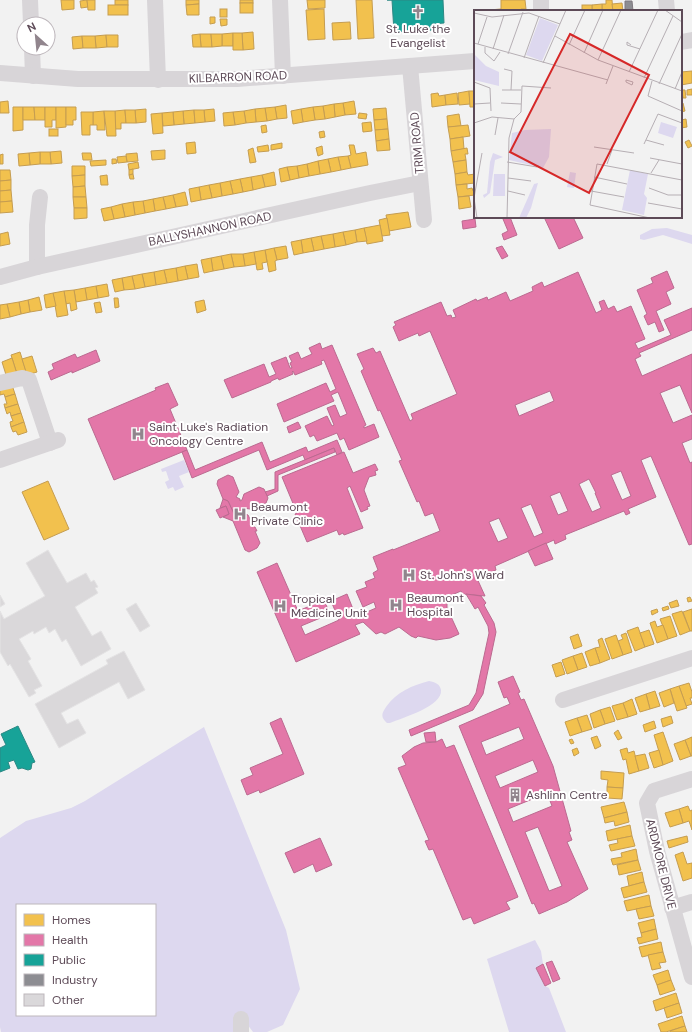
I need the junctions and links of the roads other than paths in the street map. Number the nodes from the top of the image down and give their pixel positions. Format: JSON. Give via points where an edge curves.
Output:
{"nodes":[{"id":1,"x":30,"y":0,"type":"edge"},
{"id":2,"x":155,"y":0,"type":"edge"},
{"id":3,"x":280,"y":0,"type":"edge"},
{"id":4,"x":541,"y":0,"type":"edge"},
{"id":5,"x":666,"y":0,"type":"edge"},
{"id":6,"x":542,"y":10,"type":"edge"},
{"id":7,"x":667,"y":10,"type":"edge"},
{"id":8,"x":31,"y":16,"type":"edge"},
{"id":9,"x":692,"y":40,"type":"edge"},
{"id":10,"x":682,"y":42,"type":"edge"},
{"id":11,"x":32,"y":56,"type":"edge"},
{"id":12,"x":474,"y":61,"type":"edge"},
{"id":13,"x":410,"y":66,"type":"junction"},
{"id":14,"x":0,"y":73,"type":"edge"},
{"id":15,"x":33,"y":76,"type":"junction"},
{"id":16,"x":283,"y":76,"type":"junction"},
{"id":17,"x":158,"y":80,"type":"junction"},
{"id":18,"x":420,"y":183,"type":"junction"},
{"id":19,"x":40,"y":197,"type":"dead end"},
{"id":20,"x":424,"y":220,"type":"dead end"},
{"id":21,"x":37,"y":267,"type":"junction"},
{"id":22,"x":0,"y":277,"type":"edge"},
{"id":23,"x":0,"y":383,"type":"edge"},
{"id":24,"x":0,"y":460,"type":"edge"},
{"id":25,"x":692,"y":658,"type":"edge"},
{"id":26,"x":563,"y":700,"type":"dead end"},
{"id":27,"x":692,"y":779,"type":"edge"},
{"id":28,"x":692,"y":902,"type":"edge"},
{"id":29,"x":672,"y":908,"type":"junction"},
{"id":30,"x":692,"y":978,"type":"edge"}],
"edges":[{"from":1,"to":8,"type":"street"},
{"from":2,"to":17,"type":"street"},
{"from":3,"to":16,"type":"street"},
{"from":4,"to":6,"type":"street"},
{"from":5,"to":7,"type":"street"},
{"from":9,"to":10,"type":"street"},
{"from":11,"to":15,"type":"street"},
{"from":12,"to":13,"type":"street","name":"KILBARRON ROAD"},
{"from":13,"to":16,"type":"street","name":"KILBARRON ROAD"},
{"from":13,"to":18,"type":"street","name":"TRIM ROAD"},
{"from":14,"to":15,"type":"street","name":"KILBARRON ROAD"},
{"from":15,"to":17,"type":"street","name":"KILBARRON ROAD"},
{"from":16,"to":17,"type":"street","name":"KILBARRON ROAD"},
{"from":18,"to":20,"type":"street","name":"TRIM ROAD"},
{"from":18,"to":21,"type":"street","name":"BALLYSHANNON ROAD"},
{"from":19,"to":21,"type":"street"},
{"from":21,"to":22,"type":"street","name":"BALLYSHANNON ROAD"},
{"from":23,"to":24,"type":"street","via":[[22,378],[29,380],[54,441]]},
{"from":25,"to":26,"type":"street"},
{"from":27,"to":29,"type":"street","name":"ARDMORE DRIVE","via":[[654,791],[647,803]]},
{"from":28,"to":29,"type":"street"},
{"from":29,"to":30,"type":"street","name":"ARDMORE DRIVE"}]}
